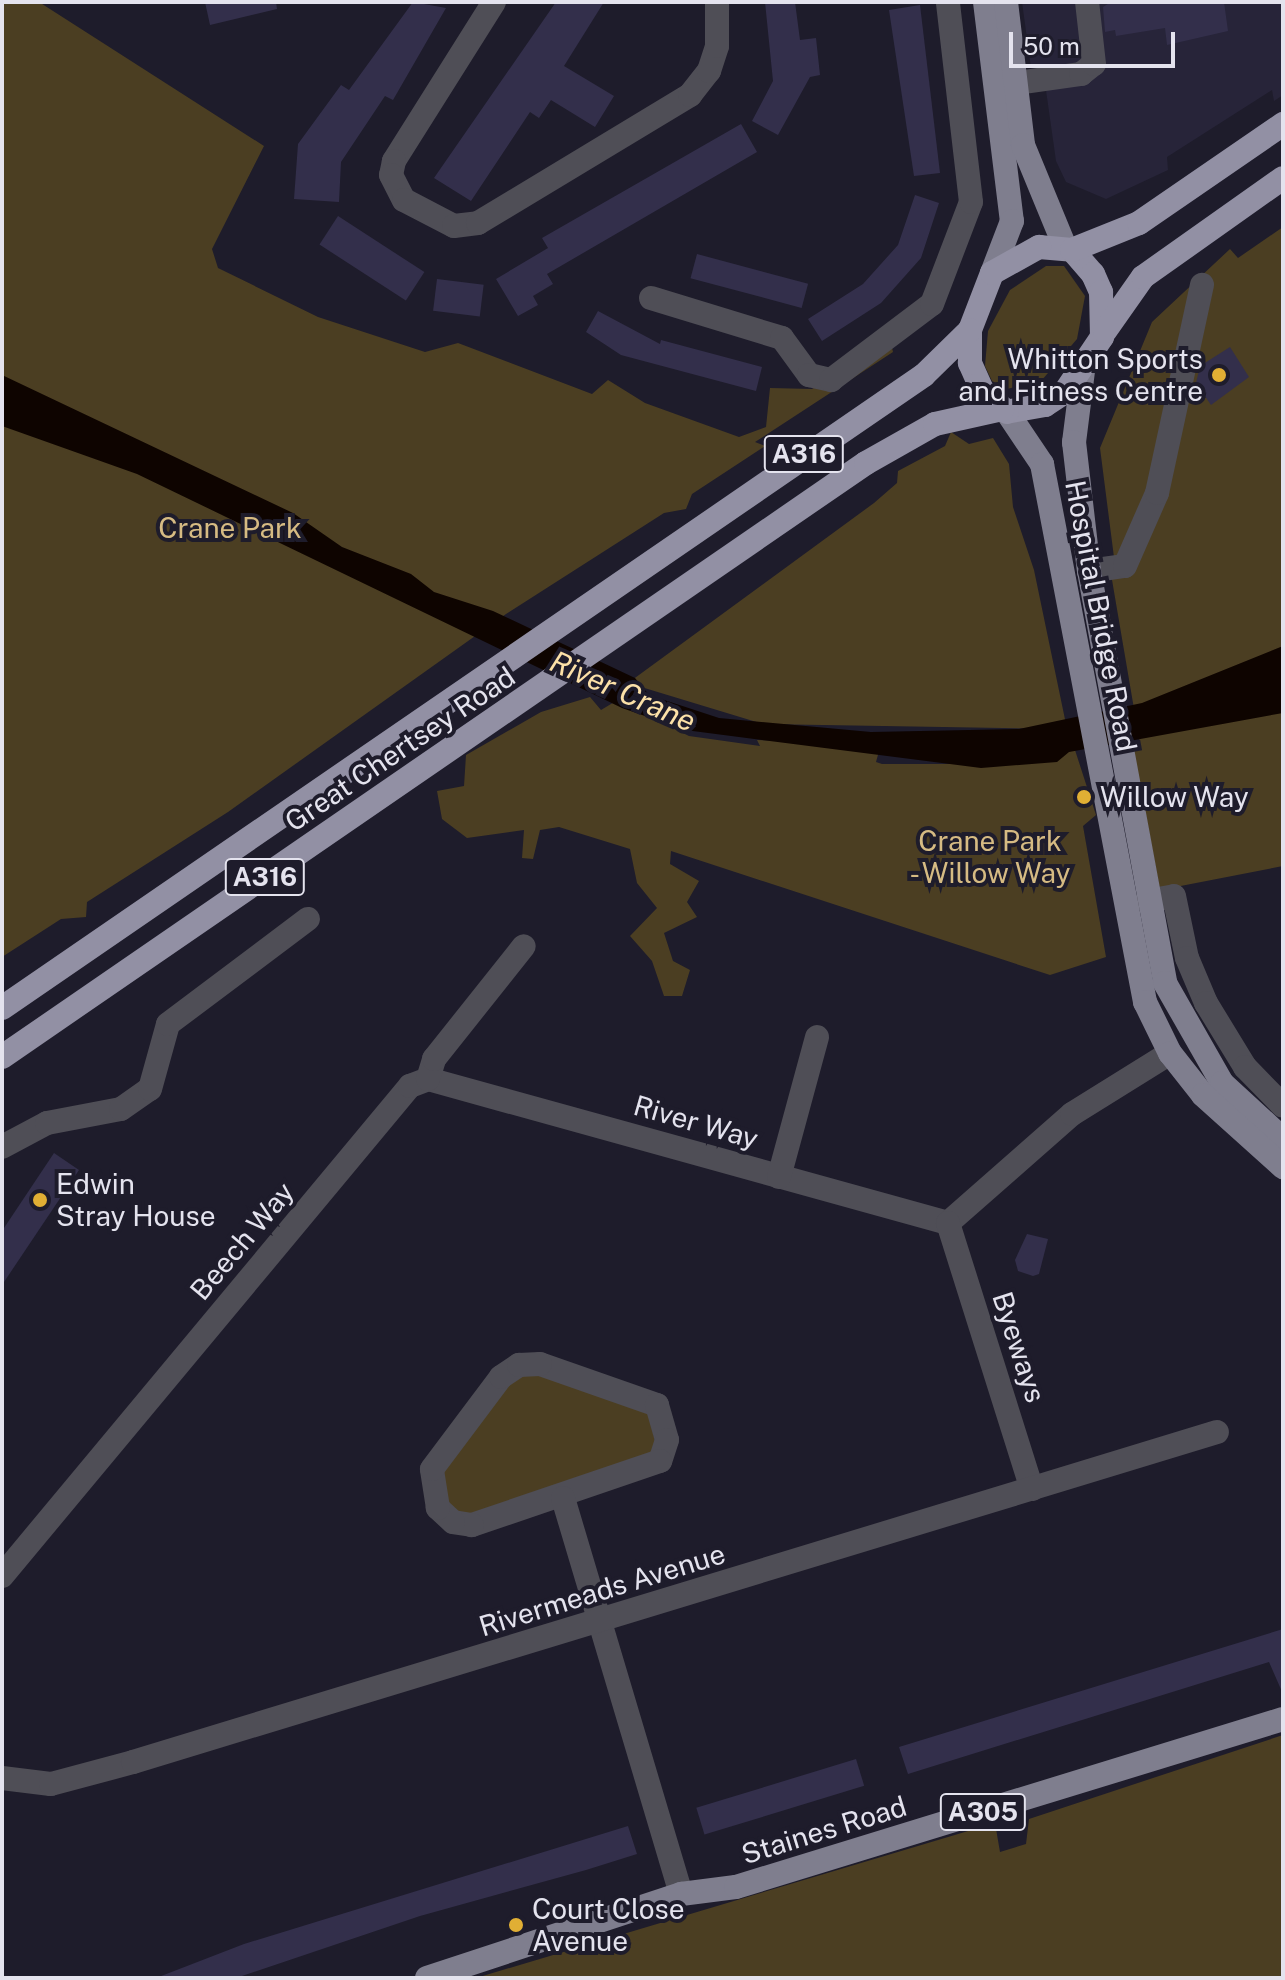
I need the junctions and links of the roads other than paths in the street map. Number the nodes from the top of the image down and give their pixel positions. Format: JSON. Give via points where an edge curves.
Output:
{"nodes":[{"id":1,"x":494,"y":2,"type":"edge"},
{"id":2,"x":717,"y":2,"type":"edge"},
{"id":3,"x":948,"y":2,"type":"edge"},
{"id":4,"x":985,"y":2,"type":"edge"},
{"id":5,"x":1006,"y":2,"type":"edge"},
{"id":6,"x":1087,"y":2,"type":"edge"},
{"id":7,"x":1016,"y":83,"type":"junction"},
{"id":8,"x":960,"y":90,"type":"junction"},
{"id":9,"x":1283,"y":124,"type":"edge"},
{"id":10,"x":1283,"y":178,"type":"edge"},
{"id":11,"x":1068,"y":248,"type":"junction"},
{"id":12,"x":992,"y":273,"type":"junction"},
{"id":13,"x":1202,"y":285,"type":"dead end"},
{"id":14,"x":651,"y":298,"type":"dead end"},
{"id":15,"x":970,"y":330,"type":"junction"},
{"id":16,"x":1102,"y":337,"type":"junction"},
{"id":17,"x":1083,"y":371,"type":"junction"},
{"id":18,"x":1005,"y":411,"type":"junction"},
{"id":19,"x":1089,"y":571,"type":"junction"},
{"id":20,"x":1135,"y":903,"type":"junction"},
{"id":21,"x":308,"y":919,"type":"dead end"},
{"id":22,"x":524,"y":946,"type":"dead end"},
{"id":23,"x":2,"y":1008,"type":"edge"},
{"id":24,"x":817,"y":1037,"type":"dead end"},
{"id":25,"x":1193,"y":1040,"type":"junction"},
{"id":26,"x":1170,"y":1053,"type":"junction"},
{"id":27,"x":2,"y":1057,"type":"edge"},
{"id":28,"x":428,"y":1079,"type":"junction"},
{"id":29,"x":1283,"y":1106,"type":"edge"},
{"id":30,"x":1283,"y":1139,"type":"edge"},
{"id":31,"x":2,"y":1147,"type":"edge"},
{"id":32,"x":1283,"y":1167,"type":"edge"},
{"id":33,"x":779,"y":1177,"type":"junction"},
{"id":34,"x":948,"y":1223,"type":"junction"},
{"id":35,"x":1217,"y":1432,"type":"dead end"},
{"id":36,"x":1032,"y":1489,"type":"junction"},
{"id":37,"x":563,"y":1498,"type":"junction"},
{"id":38,"x":2,"y":1576,"type":"edge"},
{"id":39,"x":599,"y":1623,"type":"junction"},
{"id":40,"x":1283,"y":1719,"type":"edge"},
{"id":41,"x":2,"y":1778,"type":"edge"},
{"id":42,"x":681,"y":1894,"type":"junction"},
{"id":43,"x":427,"y":1978,"type":"edge"}],
"edges":[{"from":1,"to":2,"type":"street","via":[[394,161],[391,175],[404,200],[454,226],[478,223],[690,95],[709,71],[717,46]]},
{"from":3,"to":8,"type":"street"},
{"from":4,"to":7,"type":"main road"},
{"from":5,"to":7,"type":"main road"},
{"from":6,"to":7,"type":"street","via":[[1094,64],[1081,74]]},
{"from":7,"to":8,"type":"street"},
{"from":7,"to":11,"type":"main road","via":[[1023,145]]},
{"from":7,"to":12,"type":"main road","via":[[1012,221]]},
{"from":8,"to":14,"type":"street","via":[[971,202],[954,258],[932,304],[831,380],[809,375],[782,338]]},
{"from":9,"to":11,"type":"highway","via":[[1139,223]]},
{"from":10,"to":16,"type":"highway","number":"A316","via":[[1143,277]]},
{"from":11,"to":12,"type":"highway","via":[[1039,247]]},
{"from":11,"to":16,"type":"highway","via":[[1101,292]]},
{"from":12,"to":15,"type":"highway","number":"A316"},
{"from":13,"to":19,"type":"street","via":[[1157,493],[1125,566]]},
{"from":15,"to":18,"type":"highway","number":"A316","via":[[970,363],[982,390]]},
{"from":15,"to":23,"type":"highway","name":"Great Chertsey Road","number":"A316","via":[[924,375]]},
{"from":16,"to":17,"type":"highway","number":"A316"},
{"from":17,"to":18,"type":"highway","number":"A316","via":[[1049,403]]},
{"from":17,"to":19,"type":"main road","name":"Hospital Bridge Road","via":[[1074,442]]},
{"from":18,"to":20,"type":"main road","name":"Hospital Bridge Road","via":[[1042,464],[1106,809]]},
{"from":18,"to":27,"type":"highway","name":"Great Chertsey Road","number":"A316","via":[[915,432]]},
{"from":19,"to":20,"type":"main road","name":"Hospital Bridge Road","via":[[1131,805]]},
{"from":20,"to":25,"type":"main road","name":"Hospital Bridge Road"},
{"from":20,"to":26,"type":"main road","name":"Hospital Bridge Road","via":[[1145,1002]]},
{"from":20,"to":29,"type":"street","via":[[1174,896],[1184,950],[1206,1003],[1245,1067]]},
{"from":21,"to":31,"type":"street","via":[[168,1024],[150,1089],[121,1109],[47,1123]]},
{"from":22,"to":28,"type":"street","name":"Beech Way","via":[[434,1059]]},
{"from":24,"to":33,"type":"street"},
{"from":25,"to":26,"type":"main road"},
{"from":25,"to":30,"type":"main road","name":"Hospital Bridge Road","via":[[1222,1083]]},
{"from":26,"to":32,"type":"main road","name":"Hospital Bridge Road","via":[[1203,1095]]},
{"from":26,"to":34,"type":"street","via":[[1072,1114],[962,1217]]},
{"from":28,"to":33,"type":"street","name":"River Way"},
{"from":28,"to":38,"type":"street","name":"Beech Way","via":[[410,1086]]},
{"from":33,"to":34,"type":"street","name":"River Way"},
{"from":34,"to":36,"type":"street","name":"Byeways"},
{"from":35,"to":36,"type":"street","name":"Rivermeads Avenue"},
{"from":36,"to":39,"type":"street","name":"Rivermeads Avenue"},
{"from":37,"to":37,"type":"street","via":[[472,1525],[453,1522],[430,1489],[432,1469],[447,1444],[501,1377],[519,1365],[569,1370],[644,1396],[665,1418],[660,1461]]},
{"from":37,"to":39,"type":"street"},
{"from":39,"to":41,"type":"street","name":"Rivermeads Avenue","via":[[51,1784]]},
{"from":39,"to":42,"type":"street"},
{"from":40,"to":42,"type":"main road","name":"Staines Road","number":"A305","via":[[736,1887]]},
{"from":42,"to":43,"type":"main road","name":"Staines Road","number":"A305"}]}
